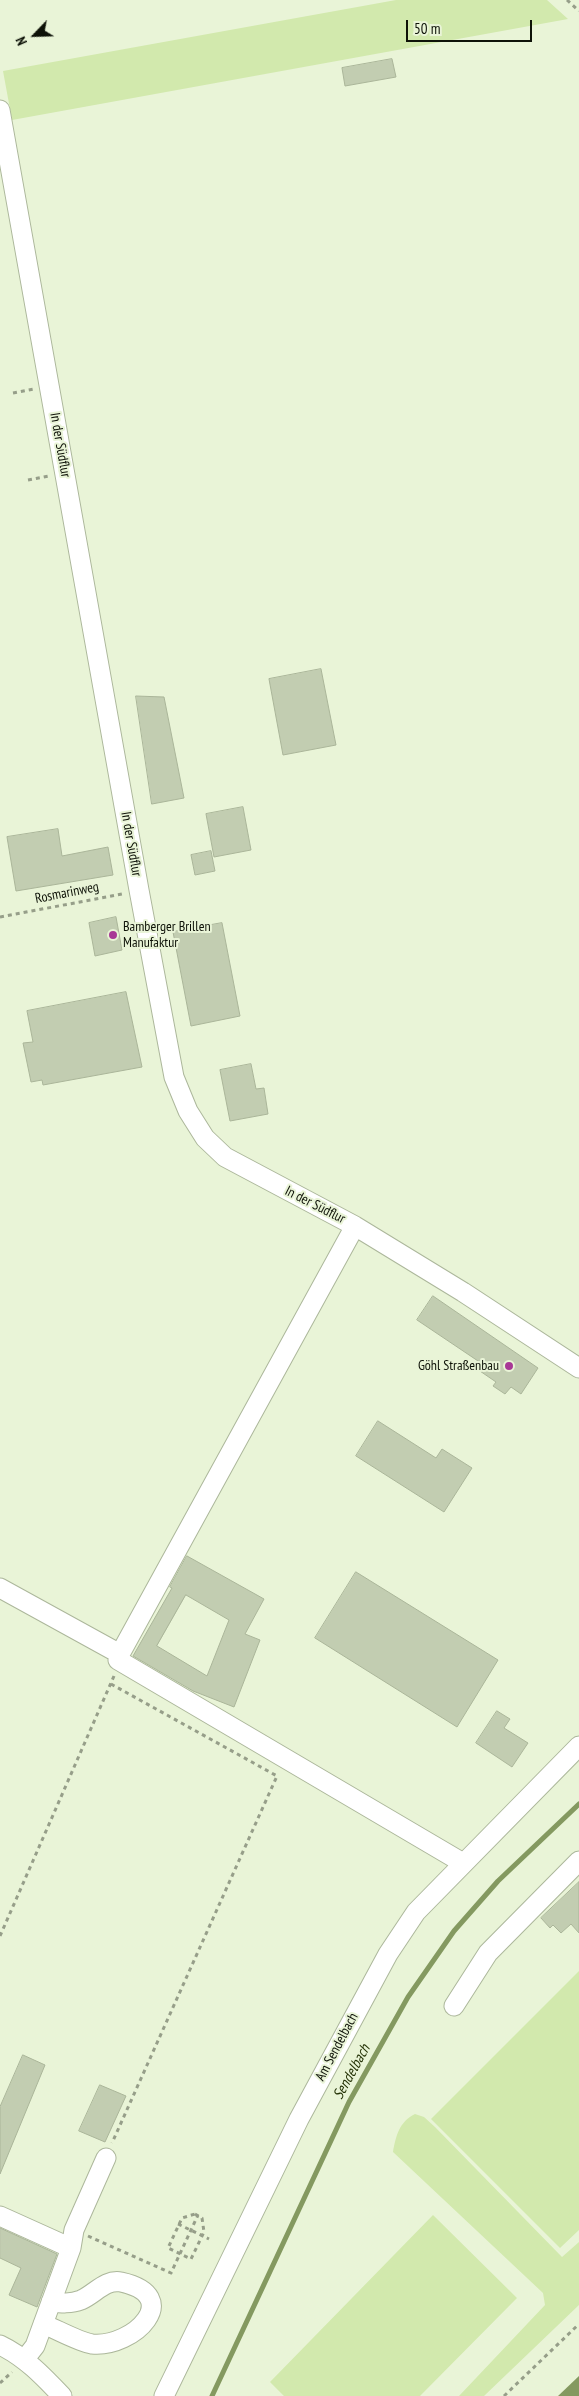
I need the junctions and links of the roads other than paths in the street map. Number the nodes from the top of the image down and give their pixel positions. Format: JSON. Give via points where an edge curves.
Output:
{"nodes":[{"id":1,"x":0,"y":110,"type":"edge"},
{"id":2,"x":5,"y":161,"type":"edge"},
{"id":3,"x":355,"y":1226,"type":"junction"},
{"id":4,"x":579,"y":1368,"type":"edge"},
{"id":5,"x":0,"y":1588,"type":"edge"},
{"id":6,"x":119,"y":1657,"type":"junction"},
{"id":7,"x":579,"y":1746,"type":"edge"},
{"id":8,"x":579,"y":1861,"type":"edge"},
{"id":9,"x":463,"y":1863,"type":"junction"},
{"id":10,"x":454,"y":2006,"type":"dead end"},
{"id":11,"x":106,"y":2158,"type":"road end"},
{"id":12,"x":0,"y":2216,"type":"edge"},
{"id":13,"x":72,"y":2239,"type":"junction"},
{"id":14,"x":51,"y":2302,"type":"junction"},
{"id":15,"x":43,"y":2324,"type":"junction"},
{"id":16,"x":0,"y":2345,"type":"edge"},
{"id":17,"x":24,"y":2360,"type":"junction"},
{"id":18,"x":62,"y":2396,"type":"edge"},
{"id":19,"x":164,"y":2396,"type":"edge"}],
"edges":[{"from":1,"to":2,"type":"street","name":"In der Südflur"},
{"from":2,"to":3,"type":"street","name":"In der Südflur","via":[[174,1077],[188,1111],[225,1157]]},
{"from":3,"to":4,"type":"street","name":"In der Südflur"},
{"from":3,"to":6,"type":"street"},
{"from":5,"to":6,"type":"street"},
{"from":6,"to":9,"type":"street"},
{"from":7,"to":9,"type":"street","name":"Am Sendelbach"},
{"from":8,"to":10,"type":"street","via":[[488,1952]]},
{"from":9,"to":19,"type":"street","name":"Am Sendelbach","via":[[416,1912],[388,1954],[299,2119]]},
{"from":11,"to":13,"type":"street"},
{"from":12,"to":13,"type":"street"},
{"from":13,"to":14,"type":"street"},
{"from":14,"to":15,"type":"street"},
{"from":14,"to":15,"type":"street","via":[[80,2301],[113,2281],[146,2293],[151,2299],[152,2309],[147,2322],[117,2341],[92,2344]]},
{"from":15,"to":17,"type":"street"},
{"from":16,"to":17,"type":"street"},
{"from":17,"to":18,"type":"street"}]}
